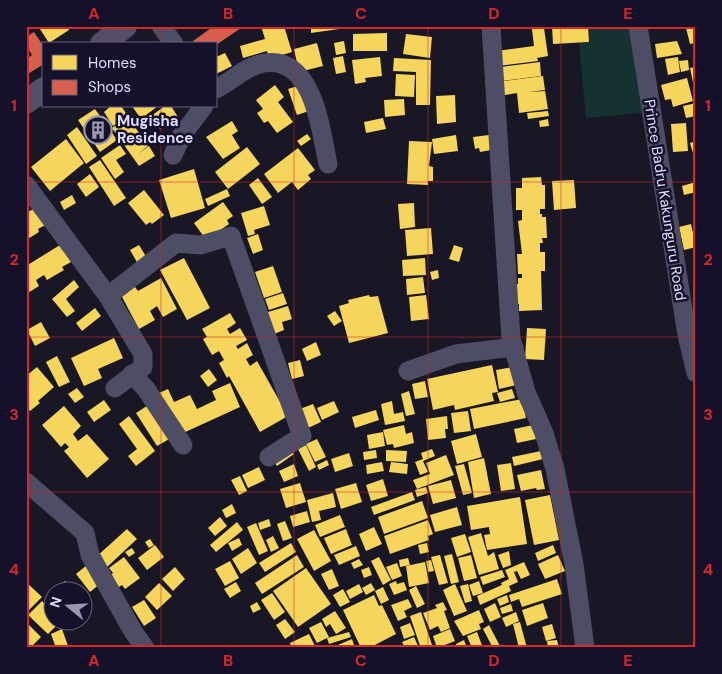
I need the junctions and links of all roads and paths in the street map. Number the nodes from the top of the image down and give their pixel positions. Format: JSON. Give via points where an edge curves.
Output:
{"nodes":[{"id":1,"x":125,"y":26,"type":"edge"},
{"id":2,"x":160,"y":26,"type":"edge"},
{"id":3,"x":491,"y":26,"type":"edge"},
{"id":4,"x":638,"y":26,"type":"edge"},
{"id":5,"x":105,"y":42,"type":"edge"},
{"id":6,"x":172,"y":42,"type":"edge"},
{"id":7,"x":218,"y":87,"type":"edge"},
{"id":8,"x":42,"y":90,"type":"edge"},
{"id":9,"x":26,"y":102,"type":"edge"},
{"id":10,"x":202,"y":108,"type":"edge"},
{"id":11,"x":173,"y":154,"type":"dead end"},
{"id":12,"x":328,"y":164,"type":"dead end"},
{"id":13,"x":26,"y":185,"type":"edge"},
{"id":14,"x":108,"y":296,"type":"junction"},
{"id":15,"x":514,"y":347,"type":"junction"},
{"id":16,"x":408,"y":372,"type":"dead end"},
{"id":17,"x":696,"y":373,"type":"edge"},
{"id":18,"x":132,"y":374,"type":"junction"},
{"id":19,"x":115,"y":388,"type":"dead end"},
{"id":20,"x":182,"y":445,"type":"dead end"},
{"id":21,"x":269,"y":457,"type":"dead end"},
{"id":22,"x":26,"y":482,"type":"edge"},
{"id":23,"x":145,"y":648,"type":"edge"},
{"id":24,"x":586,"y":648,"type":"edge"}],
"edges":[{"from":1,"to":5,"type":"main road"},
{"from":2,"to":6,"type":"street"},
{"from":3,"to":15,"type":"street","via":[[509,324]]},
{"from":4,"to":17,"type":"street","name":"Prince Badru Kakunguru Road","via":[[687,336]]},
{"from":7,"to":12,"type":"street","via":[[264,64],[288,68],[301,78],[310,93]]},
{"from":8,"to":9,"type":"main road"},
{"from":10,"to":11,"type":"street","via":[[182,135]]},
{"from":13,"to":14,"type":"street"},
{"from":14,"to":18,"type":"street","via":[[143,354],[143,367]]},
{"from":14,"to":21,"type":"street","via":[[176,242],[201,245],[231,236],[302,436]]},
{"from":15,"to":16,"type":"street","via":[[456,354]]},
{"from":15,"to":24,"type":"street","via":[[526,392],[555,469]]},
{"from":18,"to":19,"type":"street"},
{"from":18,"to":20,"type":"street","via":[[146,389]]},
{"from":22,"to":23,"type":"street","via":[[84,533],[90,555]]}]}
